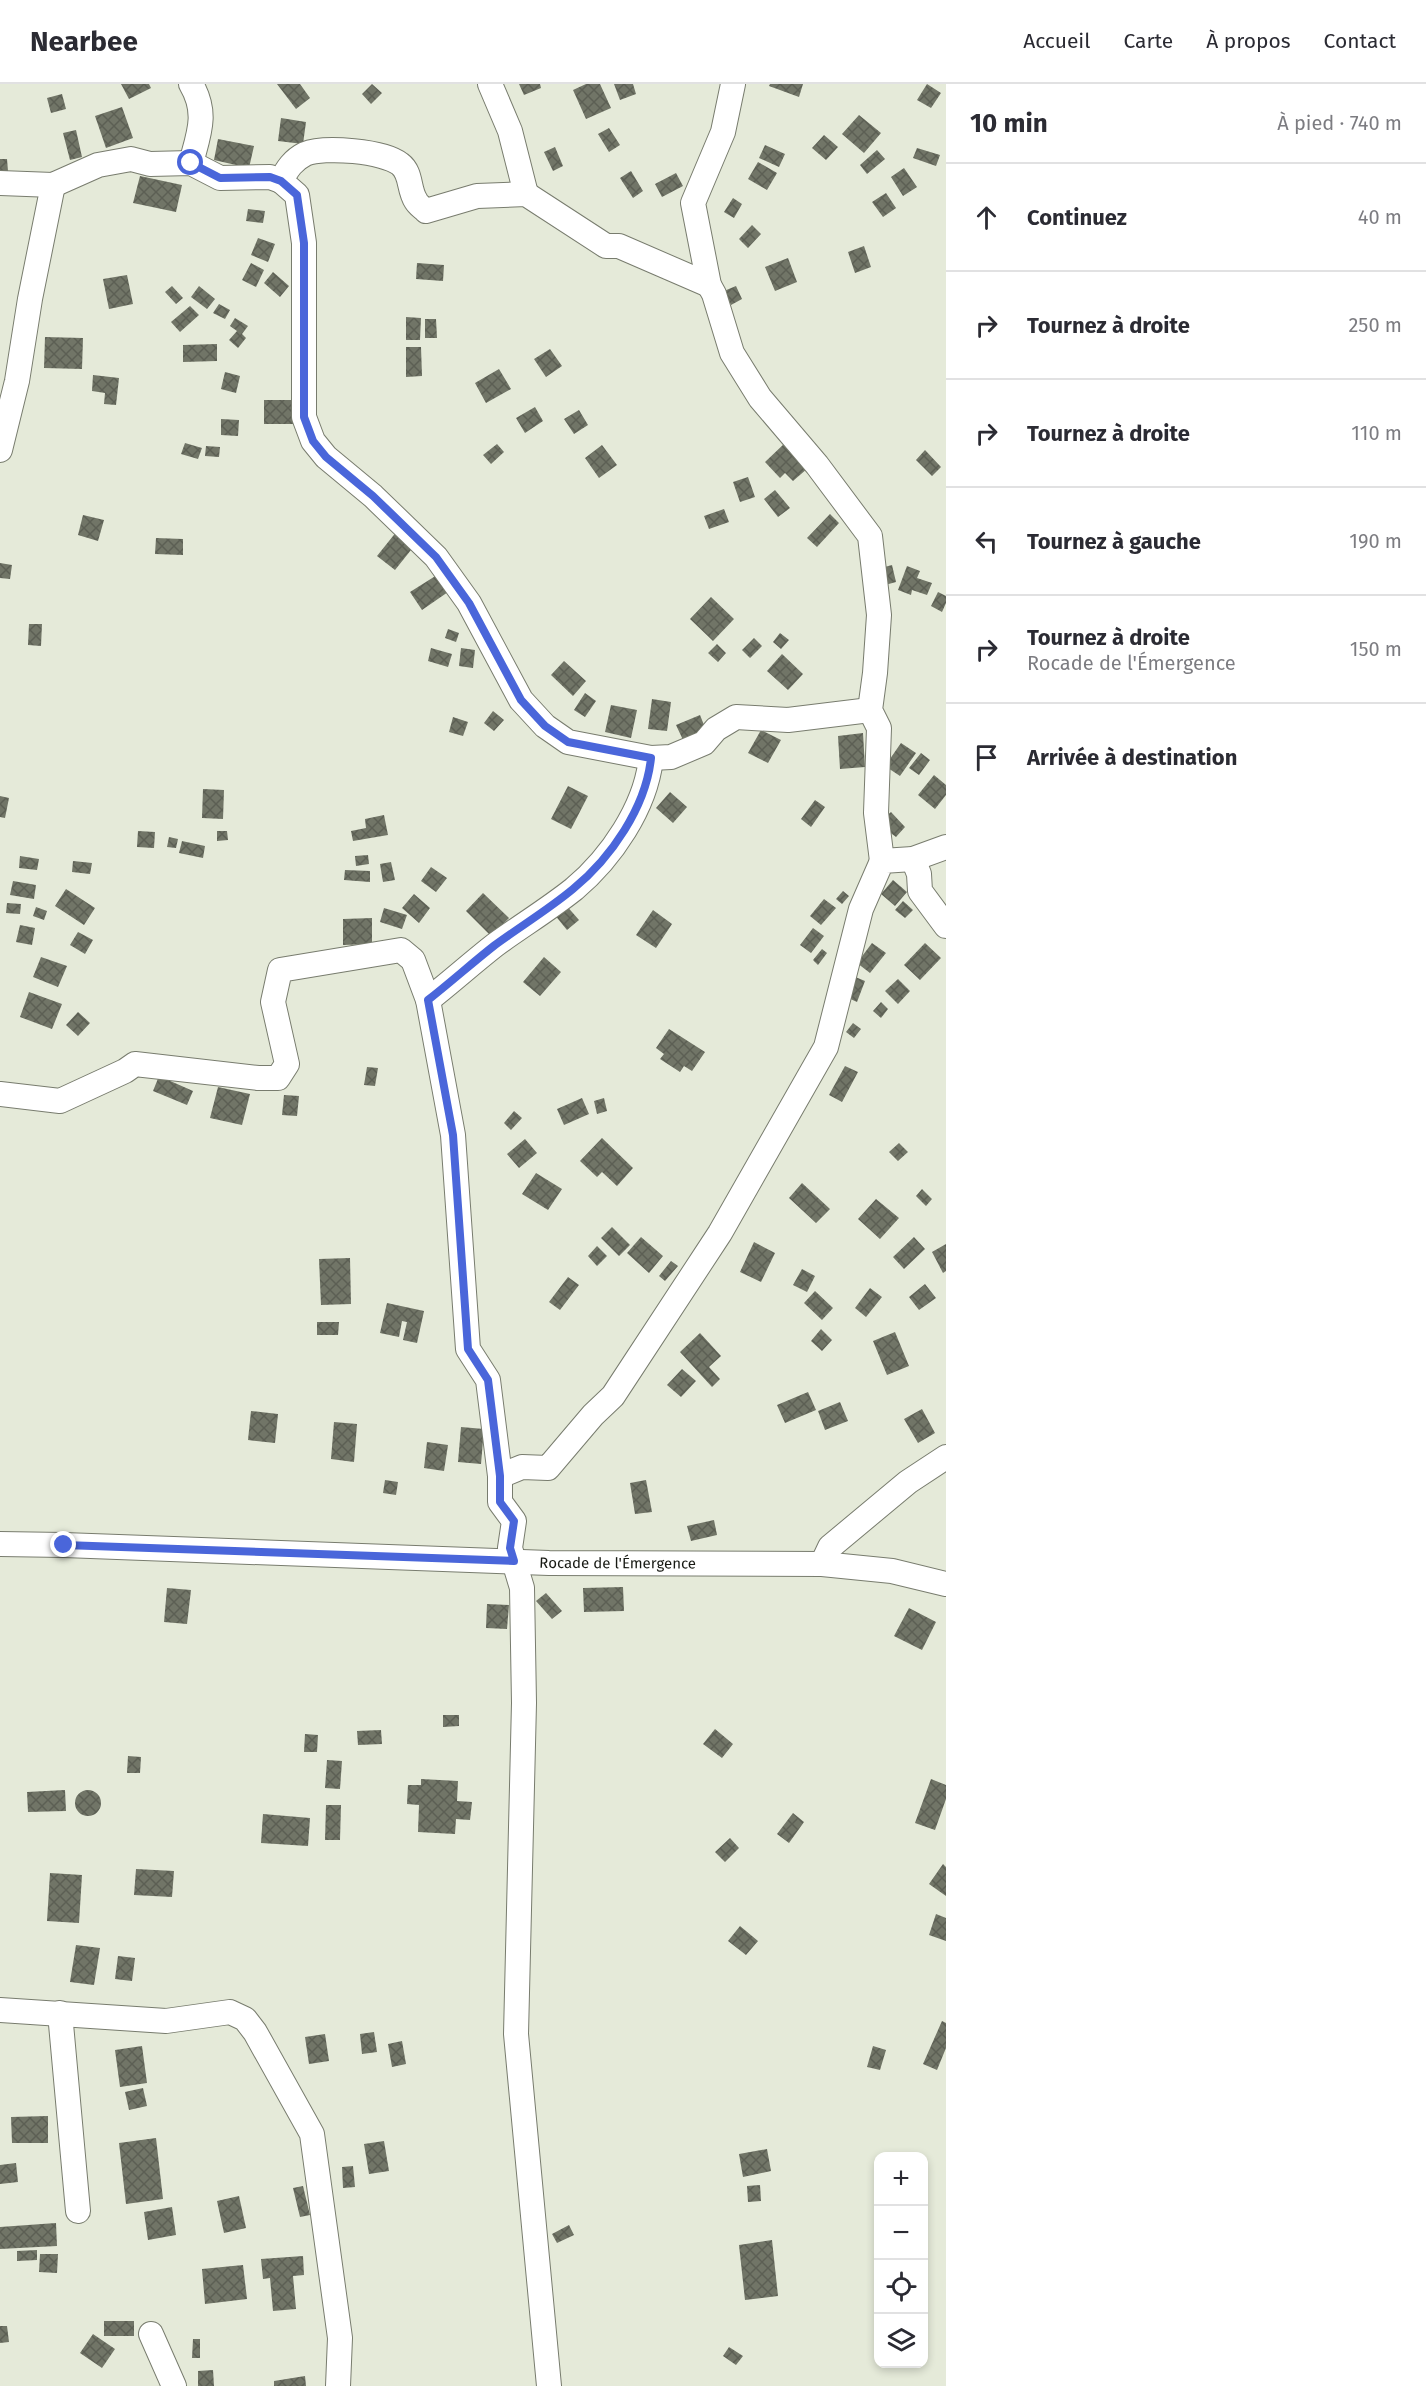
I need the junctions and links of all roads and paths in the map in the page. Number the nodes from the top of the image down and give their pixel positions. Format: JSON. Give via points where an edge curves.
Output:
{"nodes":[{"id":1,"x":190,"y":84,"type":"edge"},
{"id":2,"x":490,"y":84,"type":"edge"},
{"id":3,"x":733,"y":84,"type":"edge"},
{"id":4,"x":191,"y":163,"type":"junction"},
{"id":5,"x":281,"y":181,"type":"junction"},
{"id":6,"x":0,"y":183,"type":"edge"},
{"id":7,"x":53,"y":185,"type":"junction"},
{"id":8,"x":526,"y":194,"type":"junction"},
{"id":9,"x":709,"y":285,"type":"junction"},
{"id":10,"x":0,"y":450,"type":"edge"},
{"id":11,"x":870,"y":710,"type":"junction"},
{"id":12,"x":651,"y":758,"type":"junction"},
{"id":13,"x":946,"y":847,"type":"edge"},
{"id":14,"x":913,"y":859,"type":"junction"},
{"id":15,"x":882,"y":861,"type":"junction"},
{"id":16,"x":946,"y":926,"type":"edge"},
{"id":17,"x":428,"y":1000,"type":"junction"},
{"id":18,"x":0,"y":1094,"type":"edge"},
{"id":19,"x":946,"y":1457,"type":"edge"},
{"id":20,"x":500,"y":1476,"type":"junction"},
{"id":21,"x":0,"y":1544,"type":"edge"},
{"id":22,"x":514,"y":1561,"type":"junction"},
{"id":23,"x":822,"y":1564,"type":"junction"},
{"id":24,"x":946,"y":1584,"type":"edge"},
{"id":25,"x":0,"y":2010,"type":"edge"},
{"id":26,"x":60,"y":2013,"type":"junction"},
{"id":27,"x":78,"y":2211,"type":"dead end"},
{"id":28,"x":151,"y":2334,"type":"dead end"},
{"id":29,"x":174,"y":2386,"type":"edge"},
{"id":30,"x":338,"y":2386,"type":"edge"},
{"id":31,"x":549,"y":2386,"type":"edge"}],
"edges":[{"from":1,"to":4,"type":"street","via":[[202,120]]},
{"from":2,"to":8,"type":"street","via":[[510,131]]},
{"from":3,"to":9,"type":"street","via":[[723,132],[693,203]]},
{"from":4,"to":5,"type":"street","via":[[220,178],[270,177]]},
{"from":4,"to":7,"type":"street","via":[[150,164],[131,159],[98,165]]},
{"from":5,"to":8,"type":"street","via":[[290,165],[305,154],[326,150],[383,156],[400,164],[408,174],[416,201],[426,211],[477,196]]},
{"from":5,"to":12,"type":"street","via":[[297,195],[304,243],[304,417],[313,441],[436,557],[469,603],[521,700],[545,726],[568,742]]},
{"from":6,"to":7,"type":"street"},
{"from":7,"to":10,"type":"street","via":[[17,381]]},
{"from":8,"to":9,"type":"street","via":[[606,246],[620,246]]},
{"from":9,"to":11,"type":"street","via":[[732,353],[760,398],[817,465],[870,537],[879,615]]},
{"from":11,"to":12,"type":"street","via":[[788,720],[736,717],[716,729],[704,743],[671,757]]},
{"from":11,"to":15,"type":"street","via":[[879,728],[876,813]]},
{"from":12,"to":17,"type":"street","via":[[649,777],[637,810],[600,863],[574,889],[480,956]]},
{"from":13,"to":14,"type":"street"},
{"from":14,"to":15,"type":"street"},
{"from":14,"to":16,"type":"street","via":[[920,891]]},
{"from":15,"to":20,"type":"street","via":[[861,909],[826,1047],[720,1233],[613,1396],[548,1468],[522,1467]]},
{"from":17,"to":18,"type":"street","via":[[413,960],[401,950],[280,970],[273,1002],[287,1064],[278,1078],[135,1064],[60,1101]]},
{"from":17,"to":20,"type":"street","via":[[453,1135],[468,1349],[488,1380]]},
{"from":19,"to":23,"type":"street","via":[[908,1482],[830,1547]]},
{"from":20,"to":22,"type":"street","via":[[500,1502],[514,1521],[510,1548]]},
{"from":21,"to":22,"type":"street","name":"Rocade de l'Émergence"},
{"from":22,"to":23,"type":"street","name":"Rocade de l'Émergence"},
{"from":22,"to":31,"type":"street","via":[[522,1588],[524,1703],[516,2034]]},
{"from":23,"to":24,"type":"street","name":"Rocade de l'Émergence","via":[[892,1570]]},
{"from":25,"to":26,"type":"street"},
{"from":26,"to":27,"type":"street"},
{"from":26,"to":30,"type":"street","via":[[166,2021],[230,2012],[245,2019],[255,2032],[312,2134],[340,2338]]},
{"from":28,"to":29,"type":"street"}]}
